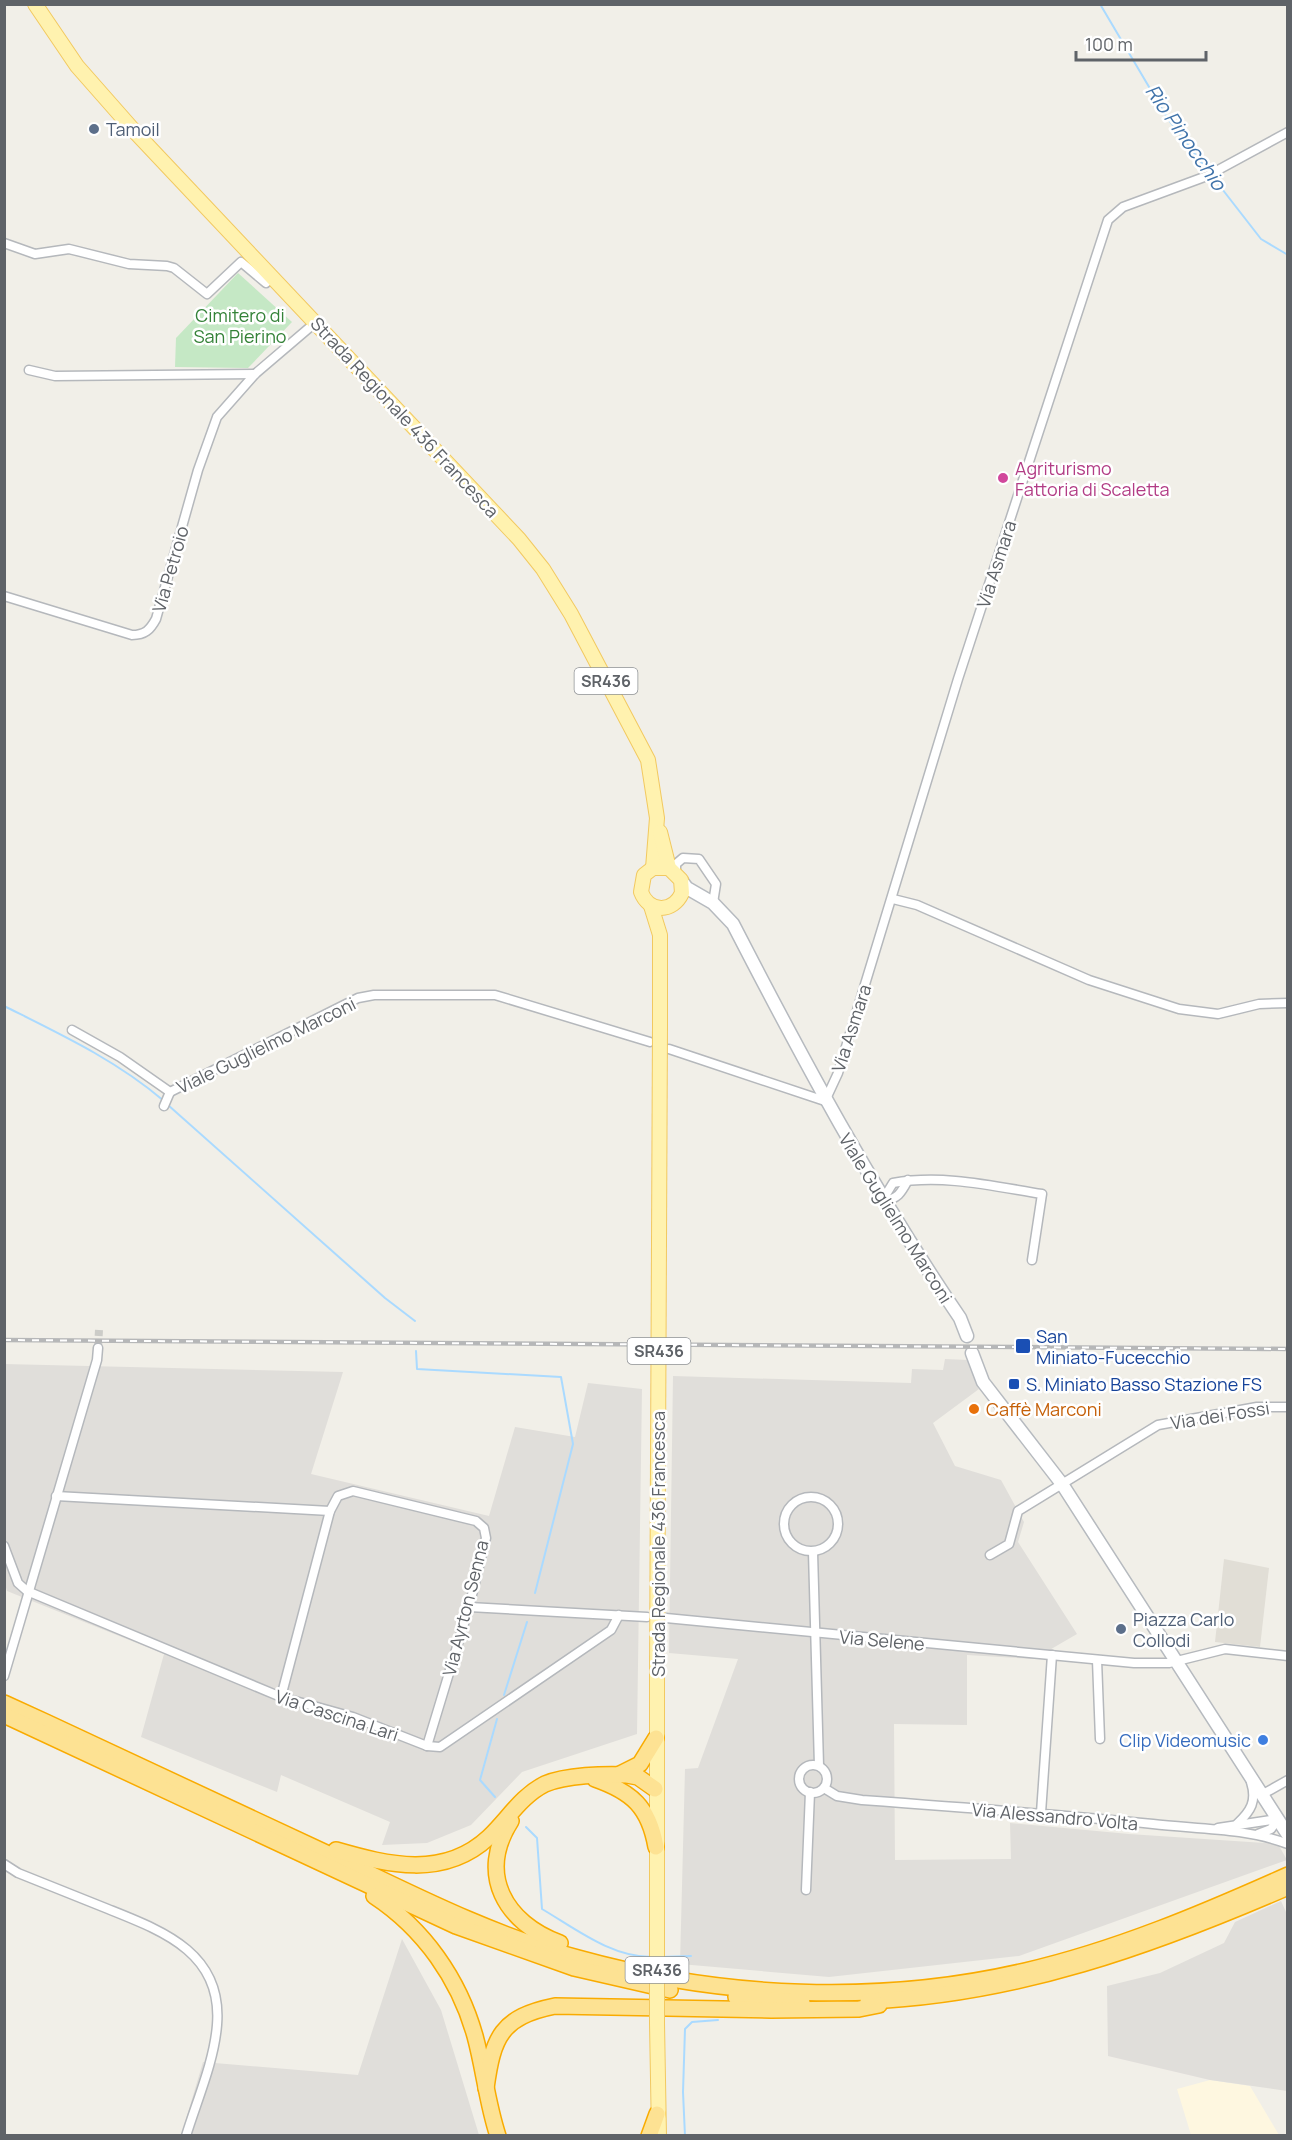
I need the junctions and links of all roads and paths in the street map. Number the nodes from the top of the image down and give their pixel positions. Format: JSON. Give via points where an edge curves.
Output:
{"nodes":[{"id":1,"x":35,"y":4,"type":"edge"},
{"id":2,"x":1287,"y":132,"type":"edge"},
{"id":3,"x":4,"y":243,"type":"edge"},
{"id":4,"x":273,"y":276,"type":"junction"},
{"id":5,"x":316,"y":322,"type":"junction"},
{"id":6,"x":29,"y":370,"type":"dead end"},
{"id":7,"x":255,"y":374,"type":"junction"},
{"id":8,"x":4,"y":596,"type":"edge"},
{"id":9,"x":657,"y":818,"type":"junction"},
{"id":10,"x":653,"y":868,"type":"junction"},
{"id":11,"x":676,"y":873,"type":"junction"},
{"id":12,"x":893,"y":899,"type":"junction"},
{"id":13,"x":711,"y":902,"type":"junction"},
{"id":14,"x":673,"y":905,"type":"junction"},
{"id":15,"x":651,"y":906,"type":"junction"},
{"id":16,"x":661,"y":952,"type":"junction"},
{"id":17,"x":1287,"y":1003,"type":"edge"},
{"id":18,"x":72,"y":1030,"type":"dead end"},
{"id":19,"x":650,"y":1042,"type":"dead end"},
{"id":20,"x":669,"y":1048,"type":"dead end"},
{"id":21,"x":825,"y":1101,"type":"junction"},
{"id":22,"x":908,"y":1180,"type":"junction"},
{"id":23,"x":893,"y":1183,"type":"junction"},
{"id":24,"x":874,"y":1186,"type":"junction"},
{"id":25,"x":900,"y":1195,"type":"junction"},
{"id":26,"x":882,"y":1201,"type":"junction"},
{"id":27,"x":901,"y":1229,"type":"junction"},
{"id":28,"x":1032,"y":1260,"type":"dead end"},
{"id":29,"x":967,"y":1336,"type":"dead end"},
{"id":30,"x":98,"y":1348,"type":"tunnel mouth"},
{"id":31,"x":972,"y":1353,"type":"dead end"},
{"id":32,"x":1287,"y":1407,"type":"edge"},
{"id":33,"x":1062,"y":1484,"type":"junction"},
{"id":34,"x":56,"y":1497,"type":"junction"},
{"id":35,"x":330,"y":1511,"type":"junction"},
{"id":36,"x":4,"y":1546,"type":"edge"},
{"id":37,"x":813,"y":1552,"type":"junction"},
{"id":38,"x":990,"y":1555,"type":"dead end"},
{"id":39,"x":27,"y":1592,"type":"junction"},
{"id":40,"x":469,"y":1607,"type":"junction"},
{"id":41,"x":619,"y":1615,"type":"junction"},
{"id":42,"x":647,"y":1617,"type":"dead end"},
{"id":43,"x":666,"y":1618,"type":"dead end"},
{"id":44,"x":813,"y":1634,"type":"junction"},
{"id":45,"x":1052,"y":1655,"type":"junction"},
{"id":46,"x":1287,"y":1656,"type":"edge"},
{"id":47,"x":1097,"y":1660,"type":"junction"},
{"id":48,"x":1178,"y":1662,"type":"junction"},
{"id":49,"x":4,"y":1676,"type":"edge"},
{"id":50,"x":281,"y":1697,"type":"junction"},
{"id":51,"x":9,"y":1711,"type":"edge"},
{"id":52,"x":656,"y":1738,"type":"junction"},
{"id":53,"x":1100,"y":1739,"type":"dead end"},
{"id":54,"x":427,"y":1746,"type":"junction"},
{"id":55,"x":105,"y":1750,"type":"junction"},
{"id":56,"x":819,"y":1766,"type":"junction"},
{"id":57,"x":1246,"y":1767,"type":"junction"},
{"id":58,"x":617,"y":1775,"type":"junction"},
{"id":59,"x":590,"y":1777,"type":"junction"},
{"id":60,"x":1287,"y":1780,"type":"edge"},
{"id":61,"x":824,"y":1788,"type":"junction"},
{"id":62,"x":655,"y":1790,"type":"junction"},
{"id":63,"x":810,"y":1792,"type":"junction"},
{"id":64,"x":627,"y":1793,"type":"junction"},
{"id":65,"x":1263,"y":1794,"type":"junction"},
{"id":66,"x":519,"y":1804,"type":"junction"},
{"id":67,"x":1041,"y":1813,"type":"junction"},
{"id":68,"x":1278,"y":1819,"type":"junction"},
{"id":69,"x":234,"y":1822,"type":"junction"},
{"id":70,"x":1237,"y":1824,"type":"junction"},
{"id":71,"x":1209,"y":1830,"type":"junction"},
{"id":72,"x":1252,"y":1834,"type":"junction"},
{"id":73,"x":1287,"y":1835,"type":"edge"},
{"id":74,"x":1287,"y":1844,"type":"edge"},
{"id":75,"x":656,"y":1847,"type":"junction"},
{"id":76,"x":4,"y":1864,"type":"edge"},
{"id":77,"x":1287,"y":1875,"type":"edge"},
{"id":78,"x":1287,"y":1887,"type":"edge"},
{"id":79,"x":806,"y":1890,"type":"dead end"},
{"id":80,"x":1212,"y":1914,"type":"junction"},
{"id":81,"x":685,"y":1982,"type":"junction"},
{"id":82,"x":909,"y":2000,"type":"junction"},
{"id":83,"x":486,"y":2088,"type":"junction"},
{"id":84,"x":657,"y":2114,"type":"junction"},
{"id":85,"x":186,"y":2136,"type":"edge"},
{"id":86,"x":498,"y":2136,"type":"edge"},
{"id":87,"x":649,"y":2136,"type":"edge"},
{"id":88,"x":659,"y":2136,"type":"edge"}],
"edges":[{"from":1,"to":4,"type":"main road","name":"Strada Regionale 436 Francesca","number":"SR436","via":[[77,66]]},
{"from":2,"to":12,"type":"street","name":"Via Asmara","via":[[1207,176],[1123,207],[1108,220],[955,690]]},
{"from":3,"to":4,"type":"street","via":[[35,254],[69,249],[129,264],[167,266],[207,294],[241,262],[266,283]]},
{"from":4,"to":5,"type":"main road","name":"Strada Regionale 436 Francesca","number":"SR436"},
{"from":5,"to":7,"type":"street","name":"Via Petroio"},
{"from":5,"to":9,"type":"main road","name":"Strada Regionale 436 Francesca","number":"SR436","via":[[545,571],[648,760]]},
{"from":6,"to":7,"type":"street","via":[[55,376]]},
{"from":7,"to":8,"type":"street","name":"Via Petroio","via":[[217,417],[150,629],[142,635],[132,635]]},
{"from":9,"to":10,"type":"main road","name":"Strada Regionale 436 Francesca","number":"SR436"},
{"from":9,"to":11,"type":"main road","name":"Strada Regionale 436 Francesca","number":"SR436"},
{"from":10,"to":11,"type":"main road"},
{"from":10,"to":15,"type":"main road","name":"Strada Regionale 436 Francesca","number":"SR436","via":[[644,875],[640,886]]},
{"from":11,"to":13,"type":"street","name":"Viale Guglielmo Marconi","via":[[687,888]]},
{"from":11,"to":13,"type":"street","via":[[676,864],[683,858],[699,859],[716,884]]},
{"from":11,"to":14,"type":"main road","name":"Strada Regionale 436 Francesca","number":"SR436","via":[[682,893]]},
{"from":12,"to":17,"type":"street","via":[[917,905],[1089,980],[1179,1009],[1218,1014],[1259,1004]]},
{"from":12,"to":21,"type":"street","name":"Via Asmara","via":[[838,1072]]},
{"from":13,"to":14,"type":"street","via":[[687,899]]},
{"from":13,"to":21,"type":"street","name":"Viale Guglielmo Marconi","via":[[733,924]]},
{"from":14,"to":15,"type":"main road"},
{"from":14,"to":16,"type":"main road","name":"Strada Regionale 436 Francesca","number":"SR436"},
{"from":15,"to":16,"type":"main road","name":"Strada Regionale 436 Francesca","number":"SR436","via":[[658,923]]},
{"from":16,"to":52,"type":"main road","name":"Strada Regionale 436 Francesca","number":"SR436","bridge":true},
{"from":18,"to":19,"type":"street","name":"Viale Guglielmo Marconi","via":[[120,1057],[167,1099],[366,996],[495,995]]},
{"from":20,"to":21,"type":"street"},
{"from":21,"to":24,"type":"street","name":"Viale Guglielmo Marconi"},
{"from":22,"to":23,"type":"street"},
{"from":22,"to":25,"type":"street"},
{"from":22,"to":28,"type":"street","via":[[957,1180],[1042,1194]]},
{"from":23,"to":24,"type":"street"},
{"from":23,"to":26,"type":"street"},
{"from":24,"to":26,"type":"street","name":"Viale Guglielmo Marconi"},
{"from":25,"to":26,"type":"street"},
{"from":25,"to":27,"type":"street"},
{"from":26,"to":27,"type":"street","name":"Viale Guglielmo Marconi"},
{"from":27,"to":29,"type":"street","name":"Viale Guglielmo Marconi","via":[[960,1318]]},
{"from":30,"to":34,"type":"street"},
{"from":31,"to":33,"type":"street","via":[[983,1382]]},
{"from":32,"to":33,"type":"street","name":"Via dei Fossi","via":[[1257,1407],[1158,1425]]},
{"from":33,"to":38,"type":"street","name":"Via dei Fossi","via":[[1018,1511],[1010,1544]]},
{"from":33,"to":48,"type":"street"},
{"from":34,"to":35,"type":"street"},
{"from":34,"to":39,"type":"street"},
{"from":35,"to":40,"type":"street","name":"Via Ayrton Senna","via":[[338,1496],[353,1491],[476,1521],[484,1528],[486,1538]]},
{"from":35,"to":50,"type":"street"},
{"from":36,"to":39,"type":"street","via":[[18,1583]]},
{"from":37,"to":37,"type":"street","via":[[836,1538],[838,1519],[829,1503],[812,1497],[789,1508],[784,1525],[796,1547]]},
{"from":37,"to":44,"type":"street"},
{"from":39,"to":49,"type":"street"},
{"from":39,"to":50,"type":"street","name":"Via Cascina Lari"},
{"from":40,"to":41,"type":"street"},
{"from":40,"to":54,"type":"street","name":"Via Ayrton Senna"},
{"from":41,"to":42,"type":"street"},
{"from":41,"to":54,"type":"street","via":[[611,1630],[449,1741],[440,1747]]},
{"from":43,"to":44,"type":"street","name":"Via Selene"},
{"from":44,"to":45,"type":"street","name":"Via Selene"},
{"from":44,"to":56,"type":"street"},
{"from":45,"to":47,"type":"street","name":"Via Selene"},
{"from":45,"to":67,"type":"street"},
{"from":46,"to":48,"type":"street","name":"Via Selene","via":[[1225,1649]]},
{"from":47,"to":48,"type":"street","name":"Via Selene"},
{"from":47,"to":53,"type":"street"},
{"from":48,"to":57,"type":"street"},
{"from":50,"to":54,"type":"street","name":"Via Cascina Lari","via":[[353,1717]]},
{"from":51,"to":55,"type":"highway"},
{"from":51,"to":69,"type":"highway"},
{"from":52,"to":58,"type":"highway","via":[[640,1764]]},
{"from":52,"to":62,"type":"main road","name":"Strada Regionale 436 Francesca","number":"SR436"},
{"from":55,"to":66,"type":"highway","via":[[169,1774],[332,1849],[403,1866],[440,1863],[467,1852],[489,1837]]},
{"from":55,"to":81,"type":"highway","via":[[464,1917],[574,1958]]},
{"from":56,"to":61,"type":"street","via":[[827,1776]]},
{"from":56,"to":63,"type":"street","via":[[805,1767],[800,1774],[800,1784]]},
{"from":57,"to":65,"type":"street"},
{"from":57,"to":70,"type":"street","via":[[1253,1802],[1249,1813]]},
{"from":58,"to":59,"type":"highway"},
{"from":58,"to":62,"type":"highway","via":[[638,1777]]},
{"from":59,"to":64,"type":"highway"},
{"from":59,"to":66,"type":"highway","via":[[548,1783]]},
{"from":60,"to":65,"type":"street"},
{"from":61,"to":63,"type":"street"},
{"from":61,"to":67,"type":"street","name":"Via Alessandro Volta","via":[[837,1796],[862,1800]]},
{"from":62,"to":64,"type":"highway","via":[[641,1795]]},
{"from":62,"to":75,"type":"main road","name":"Strada Regionale 436 Francesca","number":"SR436"},
{"from":63,"to":79,"type":"street"},
{"from":64,"to":75,"type":"highway","via":[[650,1821]]},
{"from":65,"to":68,"type":"street"},
{"from":66,"to":81,"type":"highway","via":[[501,1841],[496,1863],[498,1884],[514,1914],[547,1938]]},
{"from":67,"to":71,"type":"street","name":"Via Alessandro Volta"},
{"from":68,"to":70,"type":"street"},
{"from":68,"to":72,"type":"street","via":[[1266,1832]]},
{"from":68,"to":73,"type":"street"},
{"from":69,"to":82,"type":"highway","via":[[456,1926],[608,1978],[674,1990],[773,2000]]},
{"from":69,"to":83,"type":"highway","via":[[272,1848],[365,1890],[399,1912],[417,1930],[460,1998],[474,2035]]},
{"from":70,"to":71,"type":"street"},
{"from":71,"to":72,"type":"street","name":"Via Alessandro Volta"},
{"from":72,"to":74,"type":"street","name":"Via Alessandro Volta"},
{"from":75,"to":84,"type":"main road","name":"Strada Regionale 436 Francesca","number":"SR436","bridge":true},
{"from":76,"to":85,"type":"street","via":[[169,1935],[195,1956],[206,1972],[215,1995],[217,2026]]},
{"from":77,"to":80,"type":"highway"},
{"from":78,"to":80,"type":"highway"},
{"from":80,"to":81,"type":"highway","via":[[1025,1971],[959,1982],[834,1993]]},
{"from":80,"to":82,"type":"highway","via":[[1142,1946],[1023,1982]]},
{"from":82,"to":83,"type":"highway","via":[[859,2009],[555,2006],[523,2014],[502,2034],[493,2047]]},
{"from":83,"to":86,"type":"highway"},
{"from":84,"to":87,"type":"highway"},
{"from":84,"to":88,"type":"main road","name":"Strada Regionale 436 Francesca","number":"SR436"}]}
